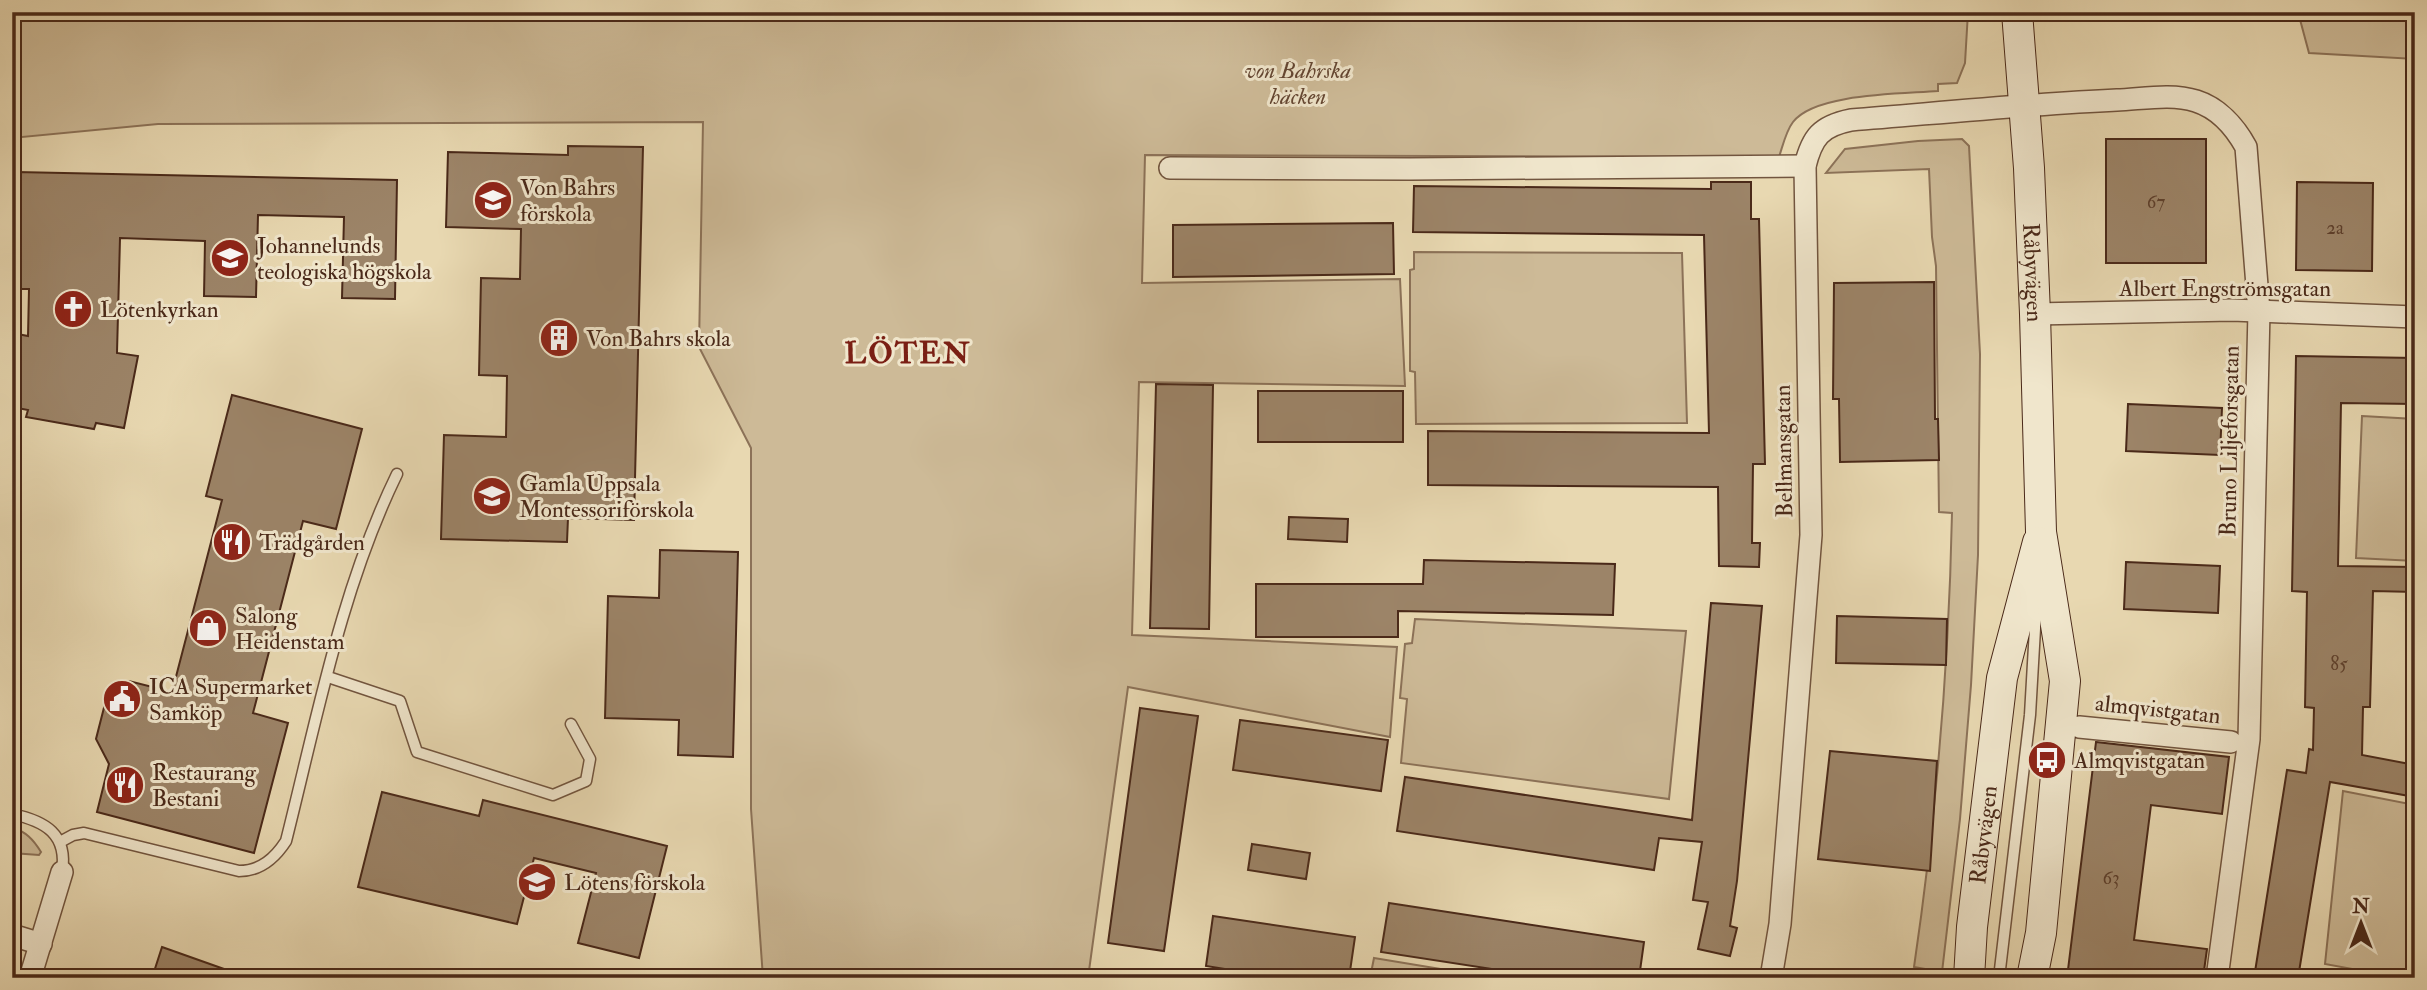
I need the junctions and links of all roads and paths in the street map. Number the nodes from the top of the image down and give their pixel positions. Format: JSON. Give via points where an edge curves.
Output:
{"nodes":[{"id":1,"x":2017,"y":12,"type":"edge"},
{"id":2,"x":2024,"y":106,"type":"junction"},
{"id":3,"x":1805,"y":166,"type":"junction"},
{"id":4,"x":1170,"y":168,"type":"dead end"},
{"id":5,"x":2259,"y":311,"type":"junction"},
{"id":6,"x":2035,"y":314,"type":"junction"},
{"id":7,"x":2415,"y":317,"type":"edge"},
{"id":8,"x":397,"y":474,"type":"dead end"},
{"id":9,"x":2041,"y":532,"type":"junction"},
{"id":10,"x":328,"y":677,"type":"junction"},
{"id":11,"x":571,"y":724,"type":"dead end"},
{"id":12,"x":2079,"y":727,"type":"dead end"},
{"id":13,"x":2231,"y":742,"type":"dead end"},
{"id":14,"x":12,"y":814,"type":"edge"},
{"id":15,"x":60,"y":842,"type":"junction"},
{"id":16,"x":62,"y":872,"type":"joint"},
{"id":17,"x":12,"y":936,"type":"edge"},
{"id":18,"x":41,"y":944,"type":"junction"},
{"id":19,"x":30,"y":978,"type":"edge"},
{"id":20,"x":1771,"y":978,"type":"edge"},
{"id":21,"x":1969,"y":978,"type":"edge"},
{"id":22,"x":1999,"y":978,"type":"edge"},
{"id":23,"x":2032,"y":978,"type":"edge"},
{"id":24,"x":2217,"y":978,"type":"edge"}],
"edges":[{"from":1,"to":2,"type":"main road","name":"Råbyvägen"},
{"from":2,"to":3,"type":"street","name":"Bellmansgatan","via":[[1839,122],[1815,138]]},
{"from":2,"to":5,"type":"street","name":"Bruno Liljeforsgatan","via":[[2180,97],[2198,101],[2225,118],[2246,147]]},
{"from":2,"to":6,"type":"main road","name":"Råbyvägen"},
{"from":3,"to":4,"type":"street"},
{"from":3,"to":20,"type":"street","name":"Bellmansgatan","via":[[1811,535],[1780,924]]},
{"from":5,"to":6,"type":"street","name":"Albert Engströmsgatan"},
{"from":5,"to":7,"type":"street","name":"Albert Engströmsgatan"},
{"from":5,"to":24,"type":"street","name":"Bruno Liljeforsgatan","via":[[2249,739]]},
{"from":6,"to":9,"type":"main road","name":"Råbyvägen"},
{"from":8,"to":10,"type":"lane","via":[[351,586]]},
{"from":9,"to":21,"type":"main road","name":"Råbyvägen","via":[[2002,678]]},
{"from":9,"to":22,"type":"lane","name":"Råbyvägen","via":[[2030,715]]},
{"from":9,"to":23,"type":"main road","name":"Råbyvägen","via":[[2065,681],[2041,933]]},
{"from":10,"to":11,"type":"lane","via":[[400,701],[416,752],[553,795],[586,781],[590,759]]},
{"from":10,"to":15,"type":"lane","via":[[286,841],[265,864],[239,871],[84,833]]},
{"from":12,"to":13,"type":"street","name":"almqvistgatan"},
{"from":14,"to":15,"type":"lane","via":[[36,821]]},
{"from":15,"to":16,"type":"lane"},
{"from":16,"to":18,"type":"street"},
{"from":17,"to":18,"type":"street"},
{"from":18,"to":19,"type":"street"}]}
